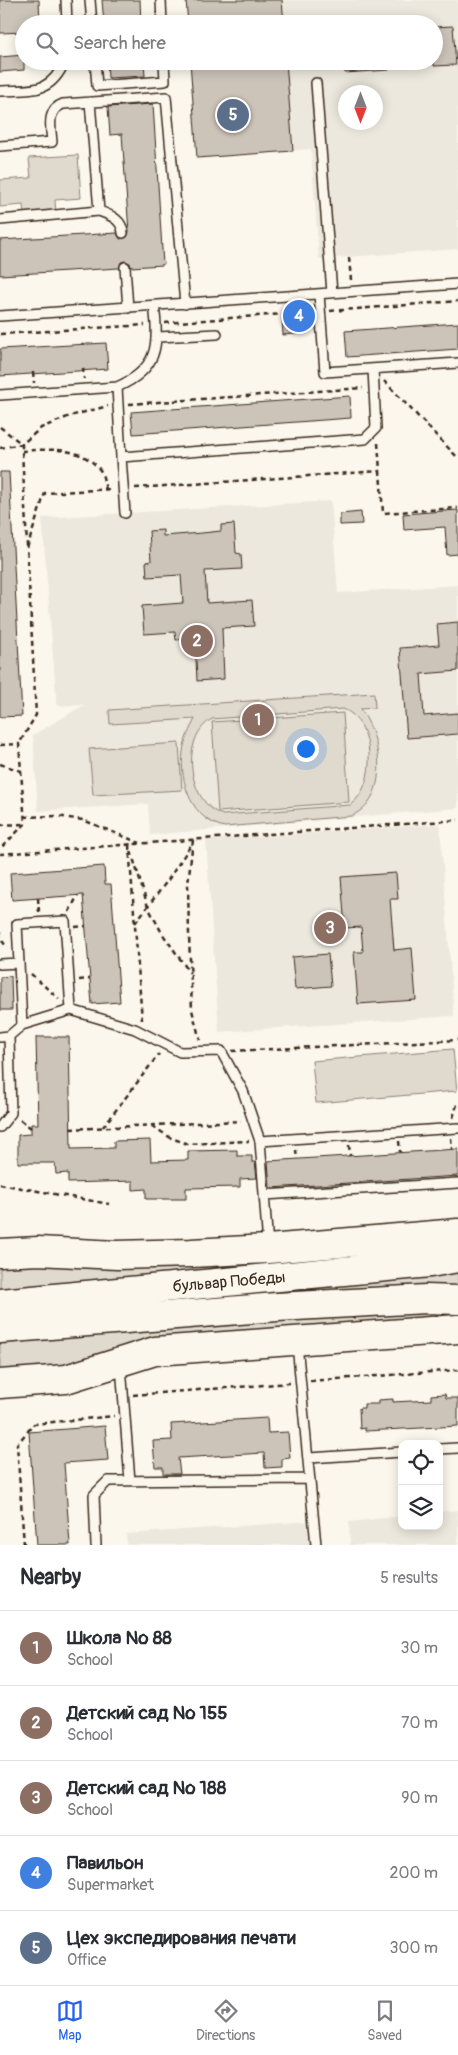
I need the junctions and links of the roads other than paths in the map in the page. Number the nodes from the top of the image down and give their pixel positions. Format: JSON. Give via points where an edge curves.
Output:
{"nodes":[{"id":1,"x":66,"y":0,"type":"edge"},
{"id":2,"x":90,"y":0,"type":"edge"},
{"id":3,"x":160,"y":0,"type":"edge"},
{"id":4,"x":67,"y":15,"type":"edge"},
{"id":5,"x":91,"y":15,"type":"edge"},
{"id":6,"x":161,"y":15,"type":"edge"},
{"id":7,"x":61,"y":70,"type":"edge"},
{"id":8,"x":96,"y":70,"type":"edge"},
{"id":9,"x":164,"y":70,"type":"edge"},
{"id":10,"x":316,"y":83,"type":"dead end"},
{"id":11,"x":0,"y":91,"type":"edge"},
{"id":12,"x":90,"y":102,"type":"junction"},
{"id":13,"x":0,"y":146,"type":"edge"},
{"id":14,"x":99,"y":212,"type":"junction"},
{"id":15,"x":0,"y":220,"type":"edge"},
{"id":16,"x":123,"y":232,"type":"dead end"},
{"id":17,"x":125,"y":267,"type":"dead end"},
{"id":18,"x":458,"y":284,"type":"edge"},
{"id":19,"x":332,"y":293,"type":"junction"},
{"id":20,"x":319,"y":294,"type":"junction"},
{"id":21,"x":185,"y":304,"type":"junction"},
{"id":22,"x":154,"y":306,"type":"junction"},
{"id":23,"x":128,"y":308,"type":"junction"},
{"id":24,"x":0,"y":316,"type":"edge"},
{"id":25,"x":217,"y":334,"type":"dead end"},
{"id":26,"x":158,"y":338,"type":"junction"},
{"id":27,"x":458,"y":363,"type":"edge"},
{"id":28,"x":373,"y":369,"type":"junction"},
{"id":29,"x":117,"y":387,"type":"junction"},
{"id":30,"x":0,"y":395,"type":"edge"},
{"id":31,"x":121,"y":457,"type":"junction"},
{"id":32,"x":125,"y":513,"type":"dead end"},
{"id":33,"x":19,"y":963,"type":"junction"},
{"id":34,"x":0,"y":964,"type":"edge"},
{"id":35,"x":71,"y":1010,"type":"junction"},
{"id":36,"x":22,"y":1025,"type":"junction"},
{"id":37,"x":4,"y":1037,"type":"edge"},
{"id":38,"x":0,"y":1127,"type":"edge"},
{"id":39,"x":454,"y":1128,"type":"edge"},
{"id":40,"x":260,"y":1141,"type":"junction"},
{"id":41,"x":458,"y":1183,"type":"edge"},
{"id":42,"x":264,"y":1195,"type":"junction"},
{"id":43,"x":458,"y":1233,"type":"edge"},
{"id":44,"x":268,"y":1249,"type":"junction"},
{"id":45,"x":0,"y":1253,"type":"edge"},
{"id":46,"x":458,"y":1258,"type":"edge"},
{"id":47,"x":458,"y":1300,"type":"edge"},
{"id":48,"x":0,"y":1303,"type":"edge"},
{"id":49,"x":0,"y":1329,"type":"edge"},
{"id":50,"x":458,"y":1329,"type":"edge"},
{"id":51,"x":297,"y":1342,"type":"junction"},
{"id":52,"x":121,"y":1363,"type":"junction"},
{"id":53,"x":0,"y":1384,"type":"edge"},
{"id":54,"x":458,"y":1448,"type":"edge"},
{"id":55,"x":443,"y":1449,"type":"edge"},
{"id":56,"x":398,"y":1452,"type":"edge"},
{"id":57,"x":309,"y":1458,"type":"junction"},
{"id":58,"x":310,"y":1479,"type":"junction"},
{"id":59,"x":130,"y":1480,"type":"junction"},
{"id":60,"x":96,"y":1545,"type":"edge"},
{"id":61,"x":316,"y":1545,"type":"edge"}],
"edges":[{"from":1,"to":4,"type":"lane"},
{"from":2,"to":5,"type":"lane"},
{"from":3,"to":6,"type":"lane"},
{"from":7,"to":11,"type":"lane","via":[[52,83],[39,89]]},
{"from":8,"to":9,"type":"lane","via":[[97,86],[165,81]]},
{"from":10,"to":19,"type":"lane"},
{"from":12,"to":13,"type":"lane","via":[[58,106],[50,117],[52,142]]},
{"from":12,"to":14,"type":"lane"},
{"from":12,"to":21,"type":"lane","via":[[166,97]]},
{"from":14,"to":15,"type":"lane"},
{"from":14,"to":16,"type":"lane","via":[[118,221]]},
{"from":17,"to":23,"type":"lane"},
{"from":18,"to":19,"type":"lane"},
{"from":19,"to":20,"type":"lane"},
{"from":20,"to":21,"type":"lane"},
{"from":20,"to":28,"type":"lane","via":[[325,372]]},
{"from":21,"to":22,"type":"lane"},
{"from":22,"to":23,"type":"lane"},
{"from":22,"to":26,"type":"lane"},
{"from":23,"to":24,"type":"lane"},
{"from":25,"to":26,"type":"lane"},
{"from":26,"to":29,"type":"lane","via":[[151,362],[131,381]]},
{"from":27,"to":28,"type":"lane"},
{"from":28,"to":31,"type":"lane","via":[[376,428],[365,439]]},
{"from":29,"to":30,"type":"lane"},
{"from":29,"to":31,"type":"lane"},
{"from":31,"to":32,"type":"lane"},
{"from":33,"to":34,"type":"lane"},
{"from":33,"to":35,"type":"lane","via":[[17,924],[65,921]]},
{"from":33,"to":36,"type":"lane"},
{"from":35,"to":36,"type":"lane"},
{"from":35,"to":40,"type":"lane","via":[[144,1033],[180,1052],[221,1051],[243,1092]]},
{"from":36,"to":37,"type":"lane"},
{"from":37,"to":38,"type":"lane","via":[[11,1114]]},
{"from":39,"to":40,"type":"lane"},
{"from":40,"to":42,"type":"lane"},
{"from":41,"to":42,"type":"lane"},
{"from":42,"to":44,"type":"lane"},
{"from":43,"to":44,"type":"main road"},
{"from":44,"to":45,"type":"main road","via":[[117,1255],[38,1251]]},
{"from":46,"to":48,"type":"main road","name":"бульвар Победы"},
{"from":47,"to":49,"type":"main road","name":"бульвар Победы","via":[[277,1307]]},
{"from":50,"to":51,"type":"main road"},
{"from":51,"to":52,"type":"main road","via":[[155,1351]]},
{"from":51,"to":57,"type":"lane"},
{"from":52,"to":53,"type":"main road","via":[[66,1379]]},
{"from":52,"to":59,"type":"lane"},
{"from":54,"to":55,"type":"lane"},
{"from":56,"to":57,"type":"lane"},
{"from":57,"to":58,"type":"lane"},
{"from":58,"to":59,"type":"lane"},
{"from":58,"to":61,"type":"lane"},
{"from":59,"to":60,"type":"lane","via":[[108,1481],[94,1495]]}]}
